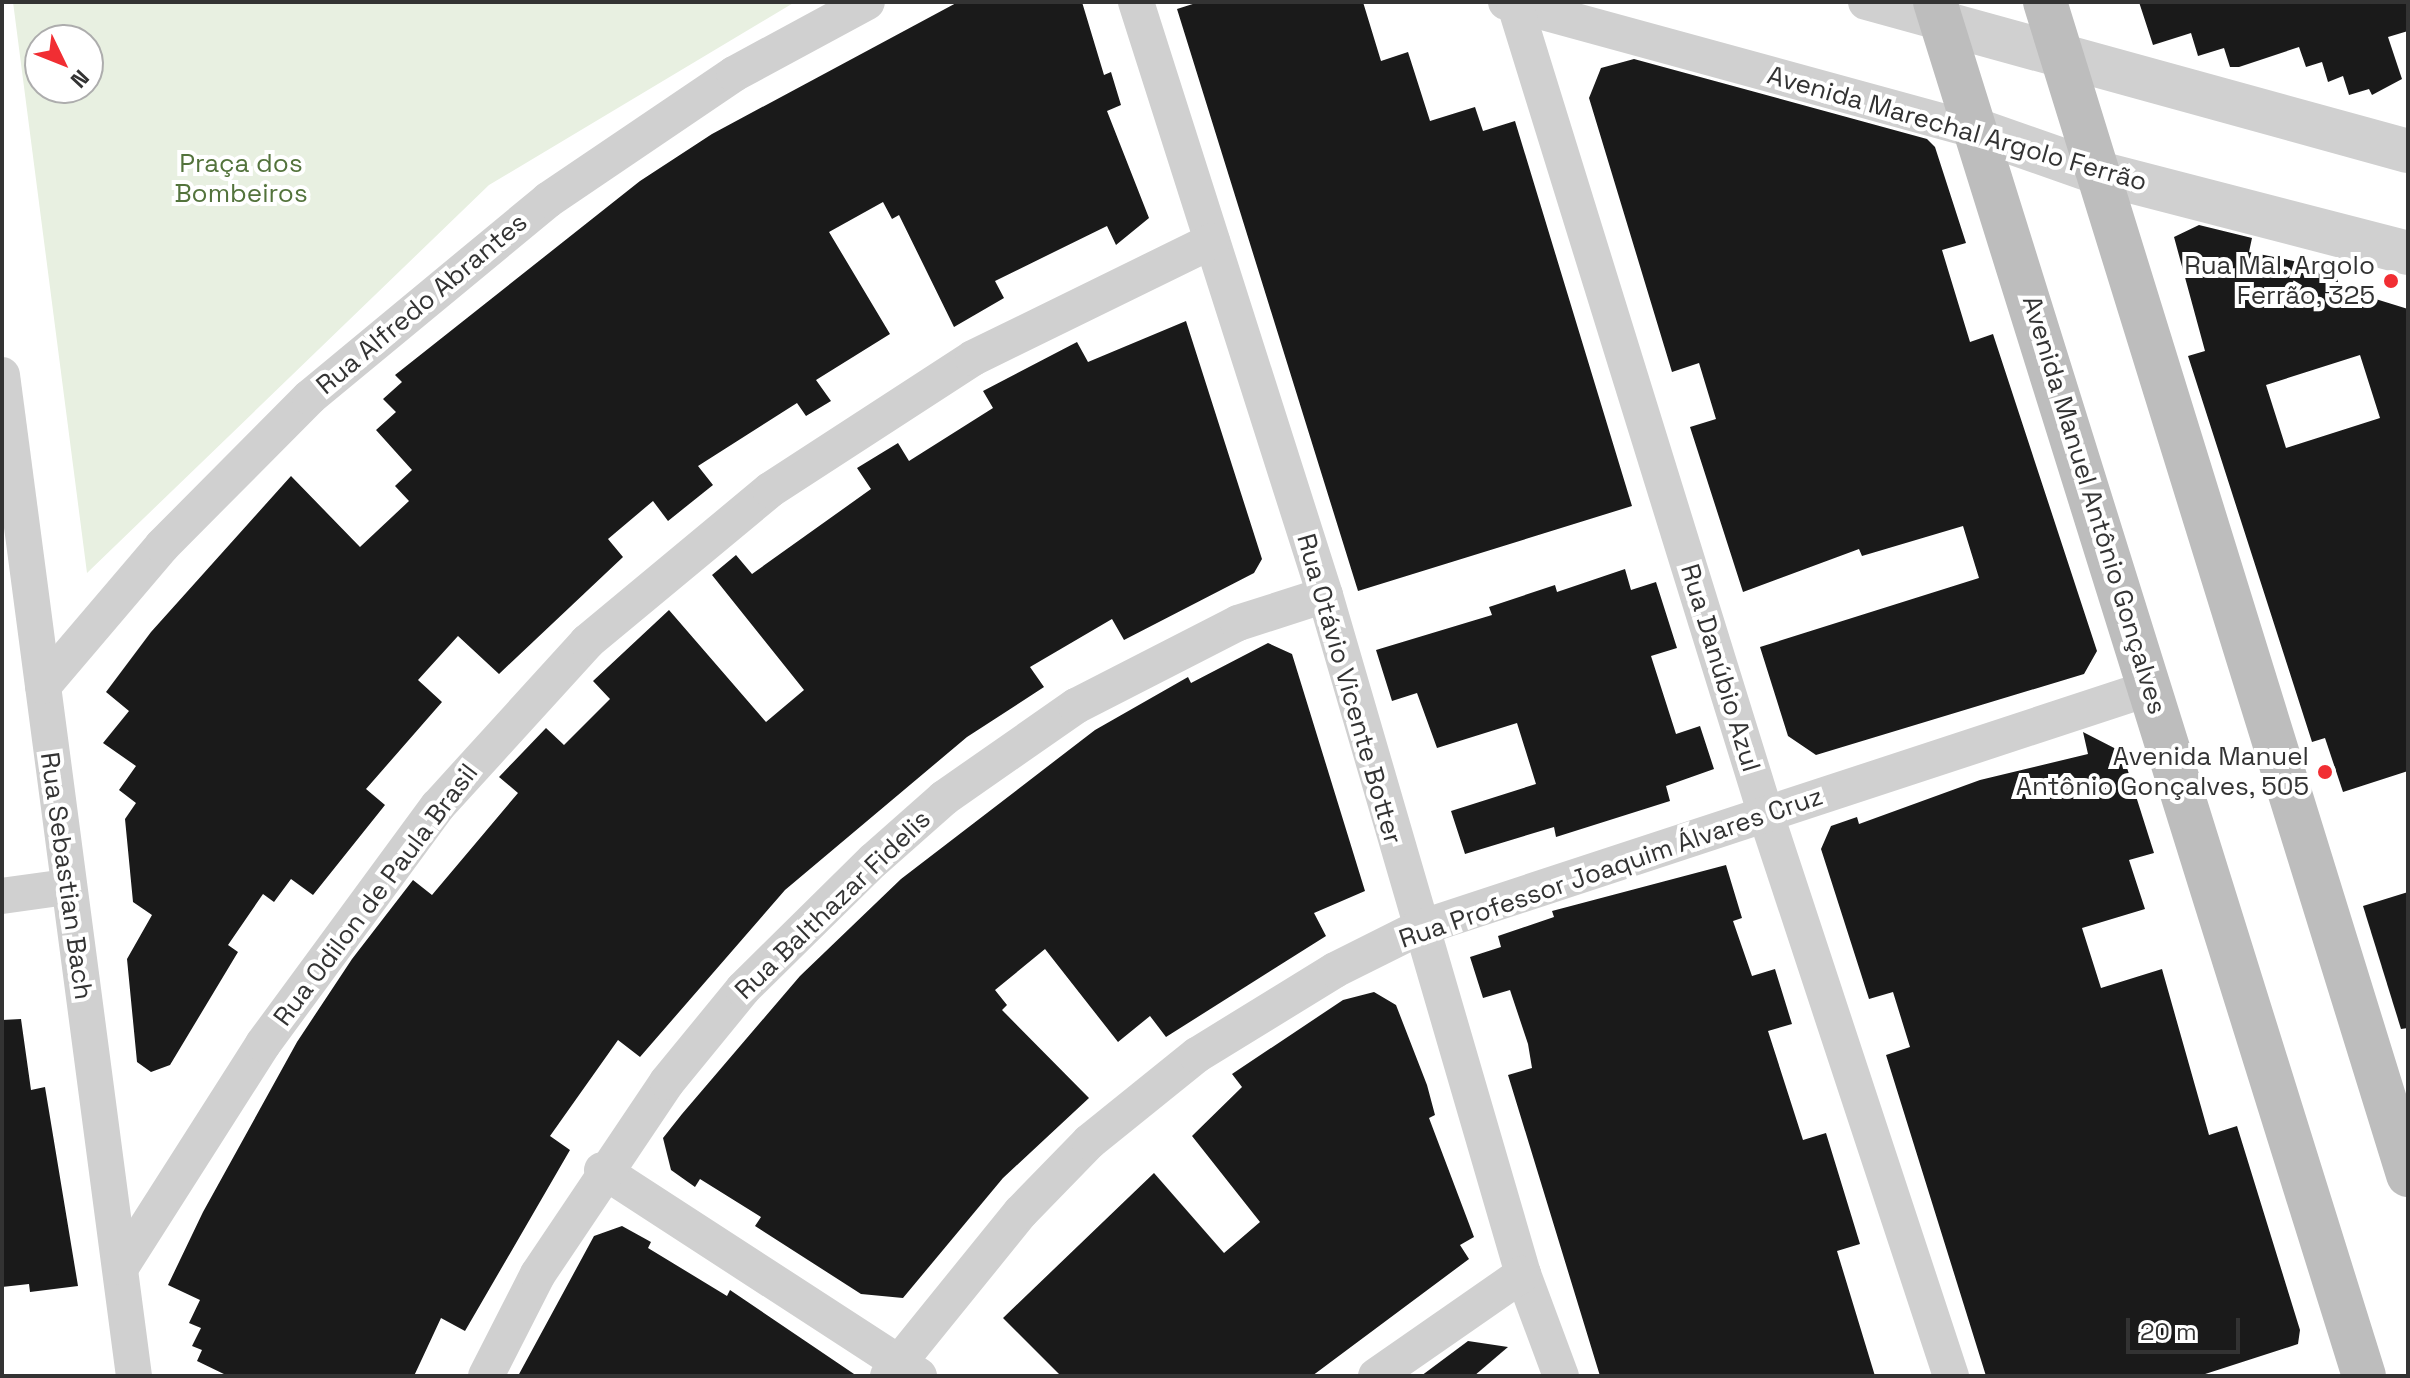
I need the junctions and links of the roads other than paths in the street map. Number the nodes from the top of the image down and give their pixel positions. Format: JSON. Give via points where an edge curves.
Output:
{"nodes":[{"id":1,"x":867,"y":2,"type":"edge"},
{"id":2,"x":1136,"y":2,"type":"edge"},
{"id":3,"x":1866,"y":2,"type":"edge"},
{"id":4,"x":2045,"y":2,"type":"edge"},
{"id":5,"x":1512,"y":3,"type":"edge"},
{"id":6,"x":1939,"y":12,"type":"edge"},
{"id":7,"x":2061,"y":55,"type":"junction"},
{"id":8,"x":1979,"y":131,"type":"junction"},
{"id":9,"x":2408,"y":151,"type":"edge"},
{"id":10,"x":2099,"y":173,"type":"junction"},
{"id":11,"x":1212,"y":241,"type":"junction"},
{"id":12,"x":2408,"y":253,"type":"edge"},
{"id":13,"x":2,"y":375,"type":"edge"},
{"id":14,"x":1325,"y":595,"type":"junction"},
{"id":15,"x":43,"y":686,"type":"junction"},
{"id":16,"x":2150,"y":688,"type":"junction"},
{"id":17,"x":1766,"y":815,"type":"junction"},
{"id":18,"x":66,"y":887,"type":"junction"},
{"id":19,"x":2,"y":896,"type":"edge"},
{"id":20,"x":1417,"y":929,"type":"junction"},
{"id":21,"x":602,"y":1170,"type":"junction"},
{"id":22,"x":2408,"y":1175,"type":"edge"},
{"id":23,"x":121,"y":1267,"type":"junction"},
{"id":24,"x":1523,"y":1274,"type":"junction"},
{"id":25,"x":901,"y":1371,"type":"edge"},
{"id":26,"x":2361,"y":1375,"type":"edge"},
{"id":27,"x":134,"y":1376,"type":"edge"},
{"id":28,"x":486,"y":1376,"type":"edge"},
{"id":29,"x":1376,"y":1376,"type":"edge"},
{"id":30,"x":1561,"y":1376,"type":"edge"},
{"id":31,"x":1951,"y":1376,"type":"edge"}],
"edges":[{"from":1,"to":15,"type":"street","name":"Rua Alfredo Abrantes","via":[[734,74],[548,200],[310,397],[162,546]]},
{"from":2,"to":11,"type":"street","name":"Rua Otávio Vicente Botter"},
{"from":3,"to":6,"type":"street"},
{"from":4,"to":7,"type":"main road"},
{"from":5,"to":8,"type":"street","name":"Avenida Marechal Argolo Ferrão"},
{"from":5,"to":17,"type":"street","name":"Rua Danúbio Azul"},
{"from":6,"to":7,"type":"street"},
{"from":6,"to":8,"type":"main road","name":"Avenida Manuel Antônio Gonçalves"},
{"from":7,"to":9,"type":"street"},
{"from":7,"to":10,"type":"main road"},
{"from":8,"to":10,"type":"street","name":"Avenida Marechal Argolo Ferrão"},
{"from":8,"to":16,"type":"main road","name":"Avenida Manuel Antônio Gonçalves"},
{"from":10,"to":12,"type":"street","name":"Avenida Marechal Argolo Ferrão"},
{"from":10,"to":22,"type":"main road"},
{"from":11,"to":14,"type":"street","name":"Rua Otávio Vicente Botter"},
{"from":11,"to":23,"type":"street","name":"Rua Odilon de Paula Brasil","via":[[973,358],[770,490],[587,642],[438,806],[263,1044]]},
{"from":13,"to":15,"type":"street","name":"Rua Sebastian Bach"},
{"from":14,"to":20,"type":"street","name":"Rua Otávio Vicente Botter"},
{"from":14,"to":21,"type":"street","name":"Rua Balthazar Fidelis","via":[[1238,623],[1076,706],[944,798],[743,989]]},
{"from":15,"to":18,"type":"street","name":"Rua Sebastian Bach"},
{"from":16,"to":17,"type":"street","name":"Rua Professor Joaquim Álvares Cruz"},
{"from":16,"to":26,"type":"main road","name":"Avenida Manuel Antônio Gonçalves"},
{"from":17,"to":20,"type":"street","name":"Rua Professor Joaquim Álvares Cruz"},
{"from":17,"to":31,"type":"street","name":"Rua Danúbio Azul"},
{"from":18,"to":19,"type":"street"},
{"from":18,"to":23,"type":"street","name":"Rua Sebastian Bach"},
{"from":20,"to":24,"type":"street","name":"Rua Otávio Vicente Botter"},
{"from":20,"to":25,"type":"street","name":"Rua Professor Joaquim Álvares Cruz","via":[[1197,1055],[1089,1142]]},
{"from":21,"to":25,"type":"street"},
{"from":21,"to":28,"type":"street","name":"Rua Balthazar Fidelis"},
{"from":23,"to":27,"type":"street","name":"Rua Sebastian Bach"},
{"from":24,"to":29,"type":"street"},
{"from":24,"to":30,"type":"street","name":"Rua Otávio Vicente Botter"}]}
